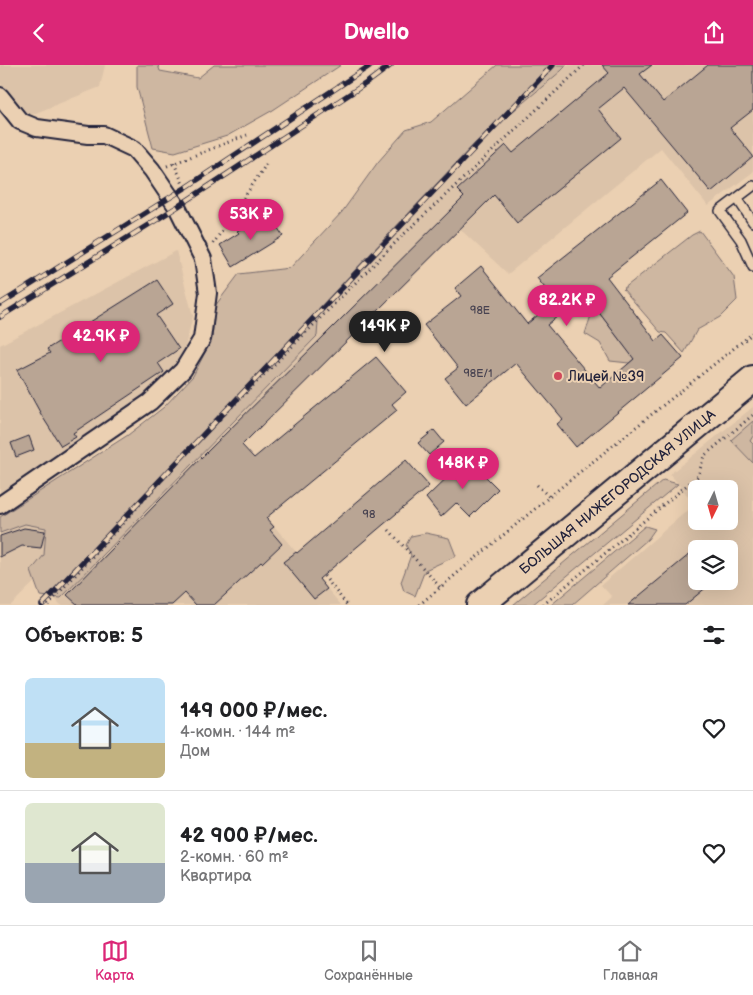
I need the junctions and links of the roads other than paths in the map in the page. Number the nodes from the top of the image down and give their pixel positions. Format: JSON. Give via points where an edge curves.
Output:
{"nodes":[{"id":1,"x":0,"y":96,"type":"edge"},
{"id":2,"x":753,"y":186,"type":"edge"},
{"id":3,"x":737,"y":198,"type":"junction"},
{"id":4,"x":753,"y":222,"type":"edge"},
{"id":5,"x":753,"y":267,"type":"edge"},
{"id":6,"x":753,"y":379,"type":"edge"},
{"id":7,"x":0,"y":505,"type":"edge"},
{"id":8,"x":480,"y":605,"type":"edge"}],
"edges":[{"from":1,"to":7,"type":"street","via":[[20,121],[36,128],[104,135],[134,149],[177,207],[203,259],[208,293],[202,339],[183,371],[150,402]]},
{"from":2,"to":3,"type":"lane"},
{"from":3,"to":4,"type":"lane"},
{"from":3,"to":5,"type":"lane","via":[[720,211],[741,241]]},
{"from":6,"to":8,"type":"main road","name":"БОЛЬШАЯ НИЖЕГОРОДСКАЯ УЛИЦА"}]}
